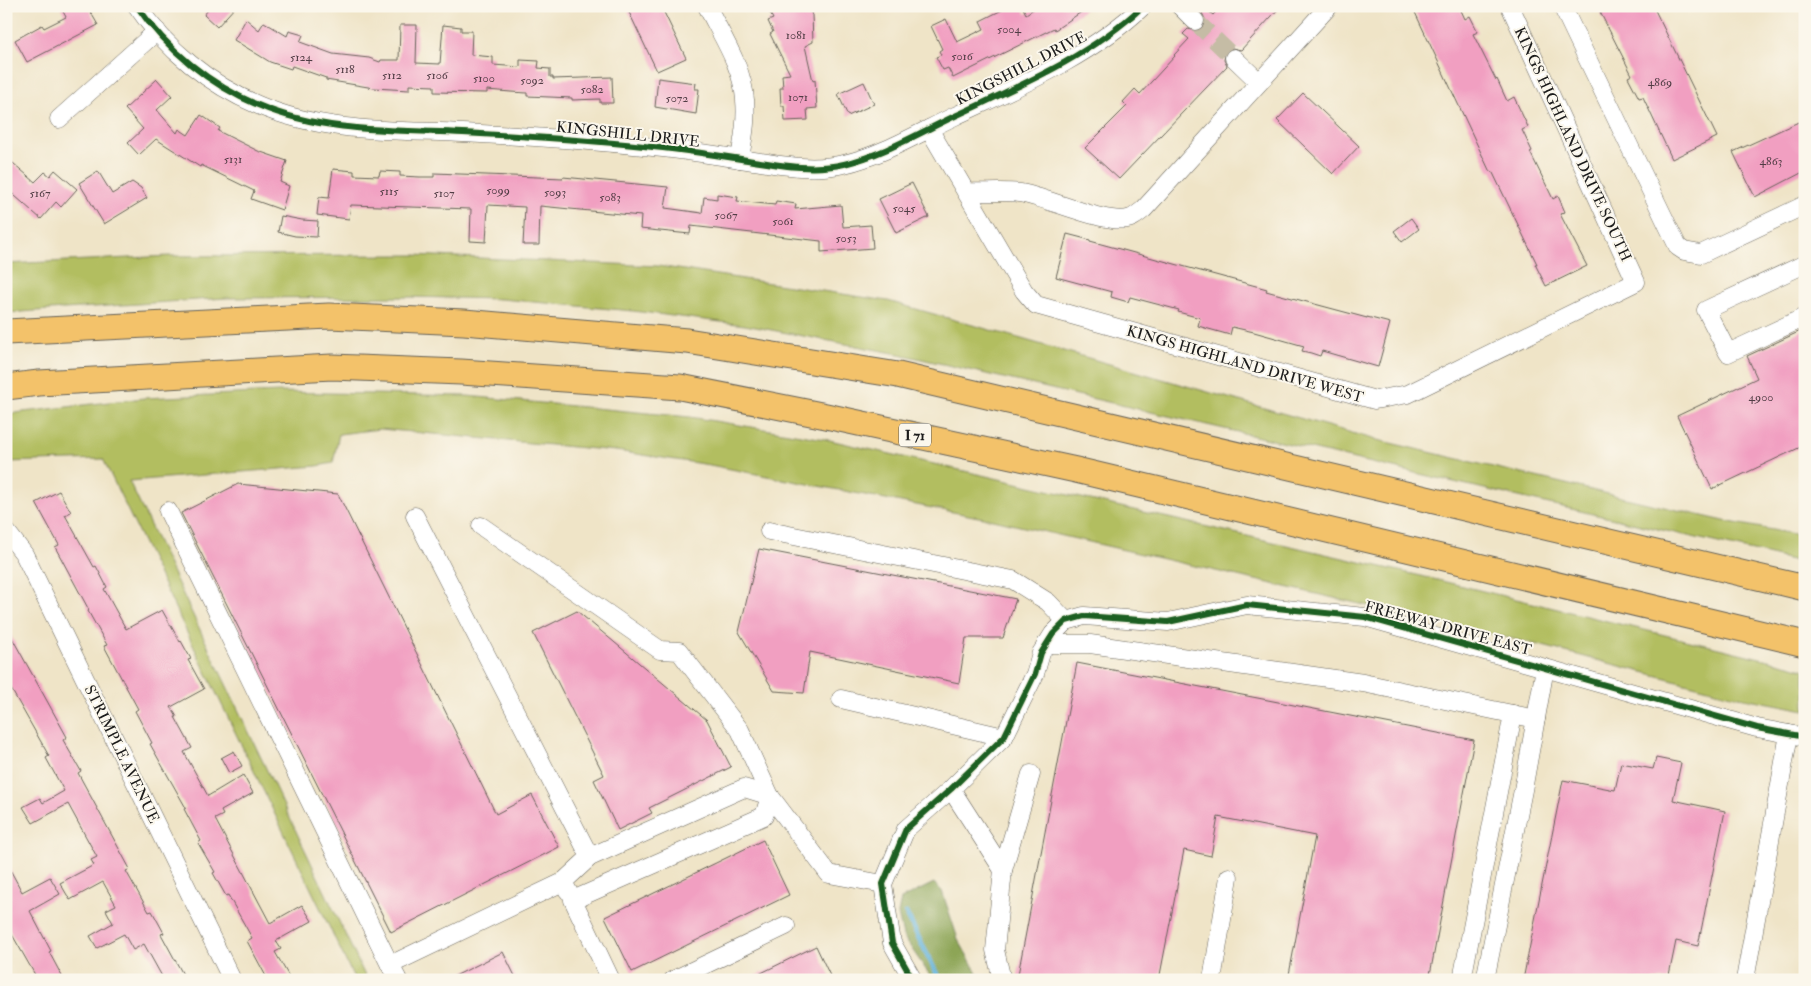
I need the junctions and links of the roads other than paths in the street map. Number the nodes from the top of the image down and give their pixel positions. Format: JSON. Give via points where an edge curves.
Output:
{"nodes":[{"id":1,"x":137,"y":6,"type":"edge"},
{"id":2,"x":707,"y":6,"type":"edge"},
{"id":3,"x":1143,"y":6,"type":"edge"},
{"id":4,"x":1180,"y":6,"type":"edge"},
{"id":5,"x":1329,"y":6,"type":"edge"},
{"id":6,"x":1510,"y":6,"type":"edge"},
{"id":7,"x":1562,"y":6,"type":"edge"},
{"id":8,"x":1195,"y":21,"type":"tunnel mouth"},
{"id":9,"x":157,"y":32,"type":"junction"},
{"id":10,"x":1234,"y":58,"type":"tunnel mouth"},
{"id":11,"x":1259,"y":82,"type":"junction"},
{"id":12,"x":59,"y":119,"type":"dead end"},
{"id":13,"x":929,"y":129,"type":"junction"},
{"id":14,"x":740,"y":159,"type":"junction"},
{"id":15,"x":966,"y":192,"type":"junction"},
{"id":16,"x":1805,"y":205,"type":"edge"},
{"id":17,"x":1805,"y":264,"type":"edge"},
{"id":18,"x":1636,"y":282,"type":"joint"},
{"id":19,"x":1805,"y":317,"type":"edge"},
{"id":20,"x":6,"y":332,"type":"edge"},
{"id":21,"x":6,"y":387,"type":"edge"},
{"id":22,"x":168,"y":511,"type":"dead end"},
{"id":23,"x":415,"y":516,"type":"dead end"},
{"id":24,"x":481,"y":526,"type":"dead end"},
{"id":25,"x":6,"y":531,"type":"edge"},
{"id":26,"x":769,"y":531,"type":"dead end"},
{"id":27,"x":1805,"y":588,"type":"edge"},
{"id":28,"x":1066,"y":621,"type":"junction"},
{"id":29,"x":1050,"y":639,"type":"junction"},
{"id":30,"x":1805,"y":644,"type":"edge"},
{"id":31,"x":1545,"y":668,"type":"junction"},
{"id":32,"x":841,"y":699,"type":"dead end"},
{"id":33,"x":1512,"y":714,"type":"junction"},
{"id":34,"x":1536,"y":719,"type":"junction"},
{"id":35,"x":1797,"y":736,"type":"edge"},
{"id":36,"x":1004,"y":737,"type":"junction"},
{"id":37,"x":1031,"y":774,"type":"dead end"},
{"id":38,"x":951,"y":789,"type":"junction"},
{"id":39,"x":770,"y":796,"type":"junction"},
{"id":40,"x":590,"y":858,"type":"junction"},
{"id":41,"x":1003,"y":870,"type":"junction"},
{"id":42,"x":1229,"y":877,"type":"dead end"},
{"id":43,"x":563,"y":882,"type":"junction"},
{"id":44,"x":883,"y":884,"type":"junction"},
{"id":45,"x":573,"y":900,"type":"junction"},
{"id":46,"x":786,"y":926,"type":"dead end"},
{"id":47,"x":394,"y":972,"type":"edge"},
{"id":48,"x":232,"y":980,"type":"edge"},
{"id":49,"x":611,"y":980,"type":"edge"},
{"id":50,"x":673,"y":980,"type":"edge"},
{"id":51,"x":914,"y":980,"type":"edge"},
{"id":52,"x":1002,"y":980,"type":"edge"},
{"id":53,"x":1212,"y":980,"type":"edge"},
{"id":54,"x":1462,"y":980,"type":"edge"},
{"id":55,"x":1485,"y":980,"type":"edge"},
{"id":56,"x":1745,"y":980,"type":"edge"}],
"edges":[{"from":1,"to":9,"type":"street","name":"KINGSHILL DRIVE"},
{"from":2,"to":14,"type":"street","via":[[742,82],[746,114]]},
{"from":3,"to":13,"type":"street","name":"KINGSHILL DRIVE","via":[[1083,53]]},
{"from":4,"to":8,"type":"street"},
{"from":5,"to":11,"type":"street"},
{"from":6,"to":18,"type":"street","name":"KINGS HIGHLAND DRIVE SOUTH"},
{"from":7,"to":16,"type":"street","via":[[1678,247],[1701,254]]},
{"from":9,"to":12,"type":"street"},
{"from":9,"to":14,"type":"street","name":"KINGSHILL DRIVE","via":[[203,74],[228,90],[258,106],[320,123],[352,128],[646,146]]},
{"from":10,"to":11,"type":"street"},
{"from":11,"to":15,"type":"street","via":[[1144,209],[1131,218],[1116,220],[1018,193]]},
{"from":13,"to":14,"type":"street","name":"KINGSHILL DRIVE","via":[[843,164],[801,167]]},
{"from":13,"to":15,"type":"street","name":"KINGS HIGHLAND DRIVE WEST"},
{"from":15,"to":18,"type":"street","name":"KINGS HIGHLAND DRIVE WEST","via":[[1024,291],[1036,305],[1374,400],[1408,394]]},
{"from":17,"to":19,"type":"street","via":[[1706,310],[1728,353]]},
{"from":20,"to":27,"type":"highway","via":[[329,316],[464,322],[686,341],[908,377]]},
{"from":21,"to":30,"type":"highway","number":"I 71","via":[[332,367],[680,387],[1076,470]]},
{"from":22,"to":47,"type":"street"},
{"from":23,"to":40,"type":"street"},
{"from":24,"to":39,"type":"street","via":[[660,650],[680,651],[740,730]]},
{"from":25,"to":48,"type":"street","name":"STRIMPLE AVENUE","via":[[24,554]]},
{"from":26,"to":28,"type":"street","via":[[1013,580],[1048,602]]},
{"from":28,"to":29,"type":"street"},
{"from":28,"to":31,"type":"street","name":"FREEWAY DRIVE EAST","via":[[1084,616],[1168,622],[1247,605],[1365,617]]},
{"from":29,"to":33,"type":"street","via":[[1363,684]]},
{"from":29,"to":36,"type":"street"},
{"from":31,"to":34,"type":"street"},
{"from":31,"to":35,"type":"street","name":"FREEWAY DRIVE EAST","via":[[1757,728]]},
{"from":32,"to":36,"type":"street"},
{"from":33,"to":34,"type":"street"},
{"from":33,"to":54,"type":"street"},
{"from":34,"to":55,"type":"street"},
{"from":35,"to":56,"type":"street"},
{"from":36,"to":38,"type":"street"},
{"from":37,"to":41,"type":"street"},
{"from":38,"to":41,"type":"street"},
{"from":38,"to":44,"type":"street","via":[[906,829]]},
{"from":39,"to":40,"type":"street","via":[[744,788]]},
{"from":39,"to":44,"type":"street","via":[[829,874]]},
{"from":39,"to":45,"type":"street","via":[[764,816]]},
{"from":40,"to":43,"type":"street"},
{"from":41,"to":52,"type":"street","via":[[995,950]]},
{"from":42,"to":53,"type":"street"},
{"from":43,"to":45,"type":"street"},
{"from":43,"to":47,"type":"street"},
{"from":44,"to":51,"type":"street","via":[[892,943]]},
{"from":45,"to":49,"type":"street"},
{"from":46,"to":50,"type":"street"}]}
